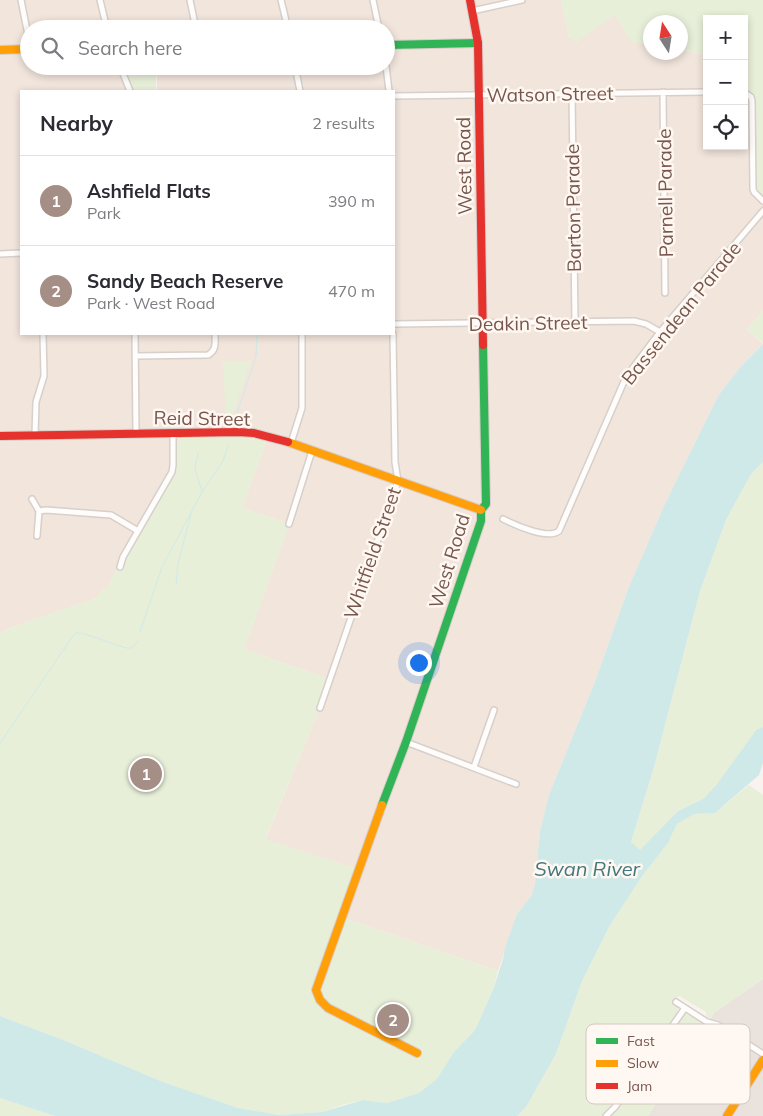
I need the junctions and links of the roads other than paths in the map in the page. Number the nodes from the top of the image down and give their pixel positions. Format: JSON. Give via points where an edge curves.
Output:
{"nodes":[{"id":1,"x":20,"y":0,"type":"edge"},
{"id":2,"x":100,"y":0,"type":"edge"},
{"id":3,"x":190,"y":0,"type":"edge"},
{"id":4,"x":281,"y":0,"type":"edge"},
{"id":5,"x":373,"y":0,"type":"edge"},
{"id":6,"x":470,"y":0,"type":"edge"},
{"id":7,"x":522,"y":0,"type":"edge"},
{"id":8,"x":472,"y":11,"type":"junction"},
{"id":9,"x":24,"y":20,"type":"edge"},
{"id":10,"x":105,"y":20,"type":"edge"},
{"id":11,"x":194,"y":20,"type":"edge"},
{"id":12,"x":286,"y":20,"type":"edge"},
{"id":13,"x":377,"y":20,"type":"edge"},
{"id":14,"x":478,"y":43,"type":"junction"},
{"id":15,"x":395,"y":45,"type":"edge"},
{"id":16,"x":20,"y":49,"type":"edge"},
{"id":17,"x":0,"y":50,"type":"edge"},
{"id":18,"x":124,"y":75,"type":"edge"},
{"id":19,"x":297,"y":75,"type":"edge"},
{"id":20,"x":387,"y":75,"type":"edge"},
{"id":21,"x":130,"y":90,"type":"edge"},
{"id":22,"x":300,"y":90,"type":"edge"},
{"id":23,"x":390,"y":90,"type":"edge"},
{"id":24,"x":663,"y":92,"type":"junction"},
{"id":25,"x":703,"y":92,"type":"edge"},
{"id":26,"x":572,"y":93,"type":"junction"},
{"id":27,"x":479,"y":95,"type":"junction"},
{"id":28,"x":748,"y":95,"type":"edge"},
{"id":29,"x":395,"y":96,"type":"edge"},
{"id":30,"x":763,"y":201,"type":"edge"},
{"id":31,"x":763,"y":211,"type":"edge"},
{"id":32,"x":0,"y":254,"type":"edge"},
{"id":33,"x":20,"y":254,"type":"edge"},
{"id":34,"x":665,"y":293,"type":"dead end"},
{"id":35,"x":575,"y":322,"type":"junction"},
{"id":36,"x":483,"y":323,"type":"junction"},
{"id":37,"x":395,"y":324,"type":"edge"},
{"id":38,"x":660,"y":332,"type":"junction"},
{"id":39,"x":43,"y":335,"type":"edge"},
{"id":40,"x":135,"y":335,"type":"edge"},
{"id":41,"x":215,"y":335,"type":"edge"},
{"id":42,"x":302,"y":335,"type":"edge"},
{"id":43,"x":392,"y":335,"type":"edge"},
{"id":44,"x":135,"y":356,"type":"junction"},
{"id":45,"x":136,"y":433,"type":"junction"},
{"id":46,"x":173,"y":433,"type":"junction"},
{"id":47,"x":35,"y":435,"type":"junction"},
{"id":48,"x":0,"y":436,"type":"edge"},
{"id":49,"x":291,"y":443,"type":"junction"},
{"id":50,"x":312,"y":451,"type":"junction"},
{"id":51,"x":398,"y":481,"type":"junction"},
{"id":52,"x":32,"y":499,"type":"dead end"},
{"id":53,"x":482,"y":510,"type":"junction"},
{"id":54,"x":39,"y":511,"type":"junction"},
{"id":55,"x":503,"y":519,"type":"dead end"},
{"id":56,"x":289,"y":524,"type":"dead end"},
{"id":57,"x":138,"y":531,"type":"junction"},
{"id":58,"x":37,"y":536,"type":"dead end"},
{"id":59,"x":120,"y":567,"type":"dead end"},
{"id":60,"x":320,"y":708,"type":"dead end"},
{"id":61,"x":494,"y":710,"type":"dead end"},
{"id":62,"x":406,"y":742,"type":"junction"},
{"id":63,"x":474,"y":767,"type":"junction"},
{"id":64,"x":516,"y":784,"type":"dead end"},
{"id":65,"x":676,"y":1002,"type":"dead end"},
{"id":66,"x":685,"y":1008,"type":"junction"},
{"id":67,"x":674,"y":1024,"type":"edge"},
{"id":68,"x":714,"y":1024,"type":"edge"},
{"id":69,"x":750,"y":1046,"type":"edge"},
{"id":70,"x":417,"y":1053,"type":"dead end"},
{"id":71,"x":763,"y":1054,"type":"edge"},
{"id":72,"x":763,"y":1060,"type":"edge"},
{"id":73,"x":750,"y":1080,"type":"edge"},
{"id":74,"x":617,"y":1104,"type":"edge"},
{"id":75,"x":735,"y":1104,"type":"edge"},
{"id":76,"x":606,"y":1116,"type":"edge"},
{"id":77,"x":727,"y":1116,"type":"edge"}],
"edges":[{"from":1,"to":9,"type":"street"},
{"from":2,"to":10,"type":"street"},
{"from":3,"to":11,"type":"street"},
{"from":4,"to":12,"type":"street"},
{"from":5,"to":13,"type":"street"},
{"from":6,"to":8,"type":"main road","name":"West Road"},
{"from":7,"to":8,"type":"street"},
{"from":8,"to":14,"type":"main road","name":"West Road"},
{"from":14,"to":15,"type":"main road"},
{"from":14,"to":27,"type":"main road","name":"West Road"},
{"from":16,"to":17,"type":"main road"},
{"from":18,"to":21,"type":"street"},
{"from":19,"to":22,"type":"street"},
{"from":20,"to":23,"type":"street"},
{"from":24,"to":25,"type":"street","name":"Watson Street"},
{"from":24,"to":26,"type":"street","name":"Watson Street"},
{"from":24,"to":34,"type":"street","name":"Parnell Parade"},
{"from":26,"to":27,"type":"street","name":"Watson Street"},
{"from":26,"to":35,"type":"street","name":"Barton Parade"},
{"from":27,"to":29,"type":"street","name":"Watson Street"},
{"from":27,"to":36,"type":"main road","name":"West Road"},
{"from":28,"to":30,"type":"street","via":[[752,101],[753,189]]},
{"from":31,"to":38,"type":"street","name":"Bassendean Parade"},
{"from":32,"to":33,"type":"street"},
{"from":35,"to":36,"type":"street","name":"Deakin Street"},
{"from":35,"to":38,"type":"street","name":"Deakin Street","via":[[634,321]]},
{"from":36,"to":37,"type":"street","name":"Deakin Street"},
{"from":36,"to":53,"type":"main road","name":"West Road","via":[[487,501]]},
{"from":38,"to":55,"type":"street","name":"Bassendean Parade","via":[[621,386],[559,531],[547,534]]},
{"from":39,"to":47,"type":"street","via":[[44,376],[36,402]]},
{"from":40,"to":44,"type":"street"},
{"from":41,"to":44,"type":"street","via":[[215,347],[208,355]]},
{"from":42,"to":49,"type":"street","via":[[302,408]]},
{"from":43,"to":51,"type":"street","name":"Whitfield Street"},
{"from":44,"to":45,"type":"street"},
{"from":45,"to":46,"type":"main road","name":"Reid Street"},
{"from":45,"to":47,"type":"main road","name":"Reid Street"},
{"from":46,"to":49,"type":"main road","name":"Reid Street","via":[[246,432]]},
{"from":46,"to":57,"type":"street","via":[[173,469]]},
{"from":47,"to":48,"type":"main road","name":"Reid Street"},
{"from":49,"to":50,"type":"main road","name":"Reid Street"},
{"from":50,"to":51,"type":"main road","name":"Reid Street"},
{"from":50,"to":56,"type":"street"},
{"from":51,"to":53,"type":"main road","name":"Reid Street"},
{"from":51,"to":60,"type":"street","name":"Whitfield Street"},
{"from":52,"to":54,"type":"street"},
{"from":53,"to":62,"type":"main road","name":"West Road"},
{"from":54,"to":57,"type":"street","via":[[107,514]]},
{"from":54,"to":58,"type":"street"},
{"from":57,"to":59,"type":"street"},
{"from":61,"to":63,"type":"street"},
{"from":62,"to":63,"type":"street"},
{"from":62,"to":70,"type":"main road","name":"West Road","via":[[316,990],[321,1002],[333,1011]]},
{"from":63,"to":64,"type":"street"},
{"from":65,"to":66,"type":"street"},
{"from":66,"to":67,"type":"street"},
{"from":66,"to":68,"type":"street"},
{"from":69,"to":71,"type":"street"},
{"from":72,"to":73,"type":"main road"},
{"from":74,"to":76,"type":"street"},
{"from":75,"to":77,"type":"main road"}]}
